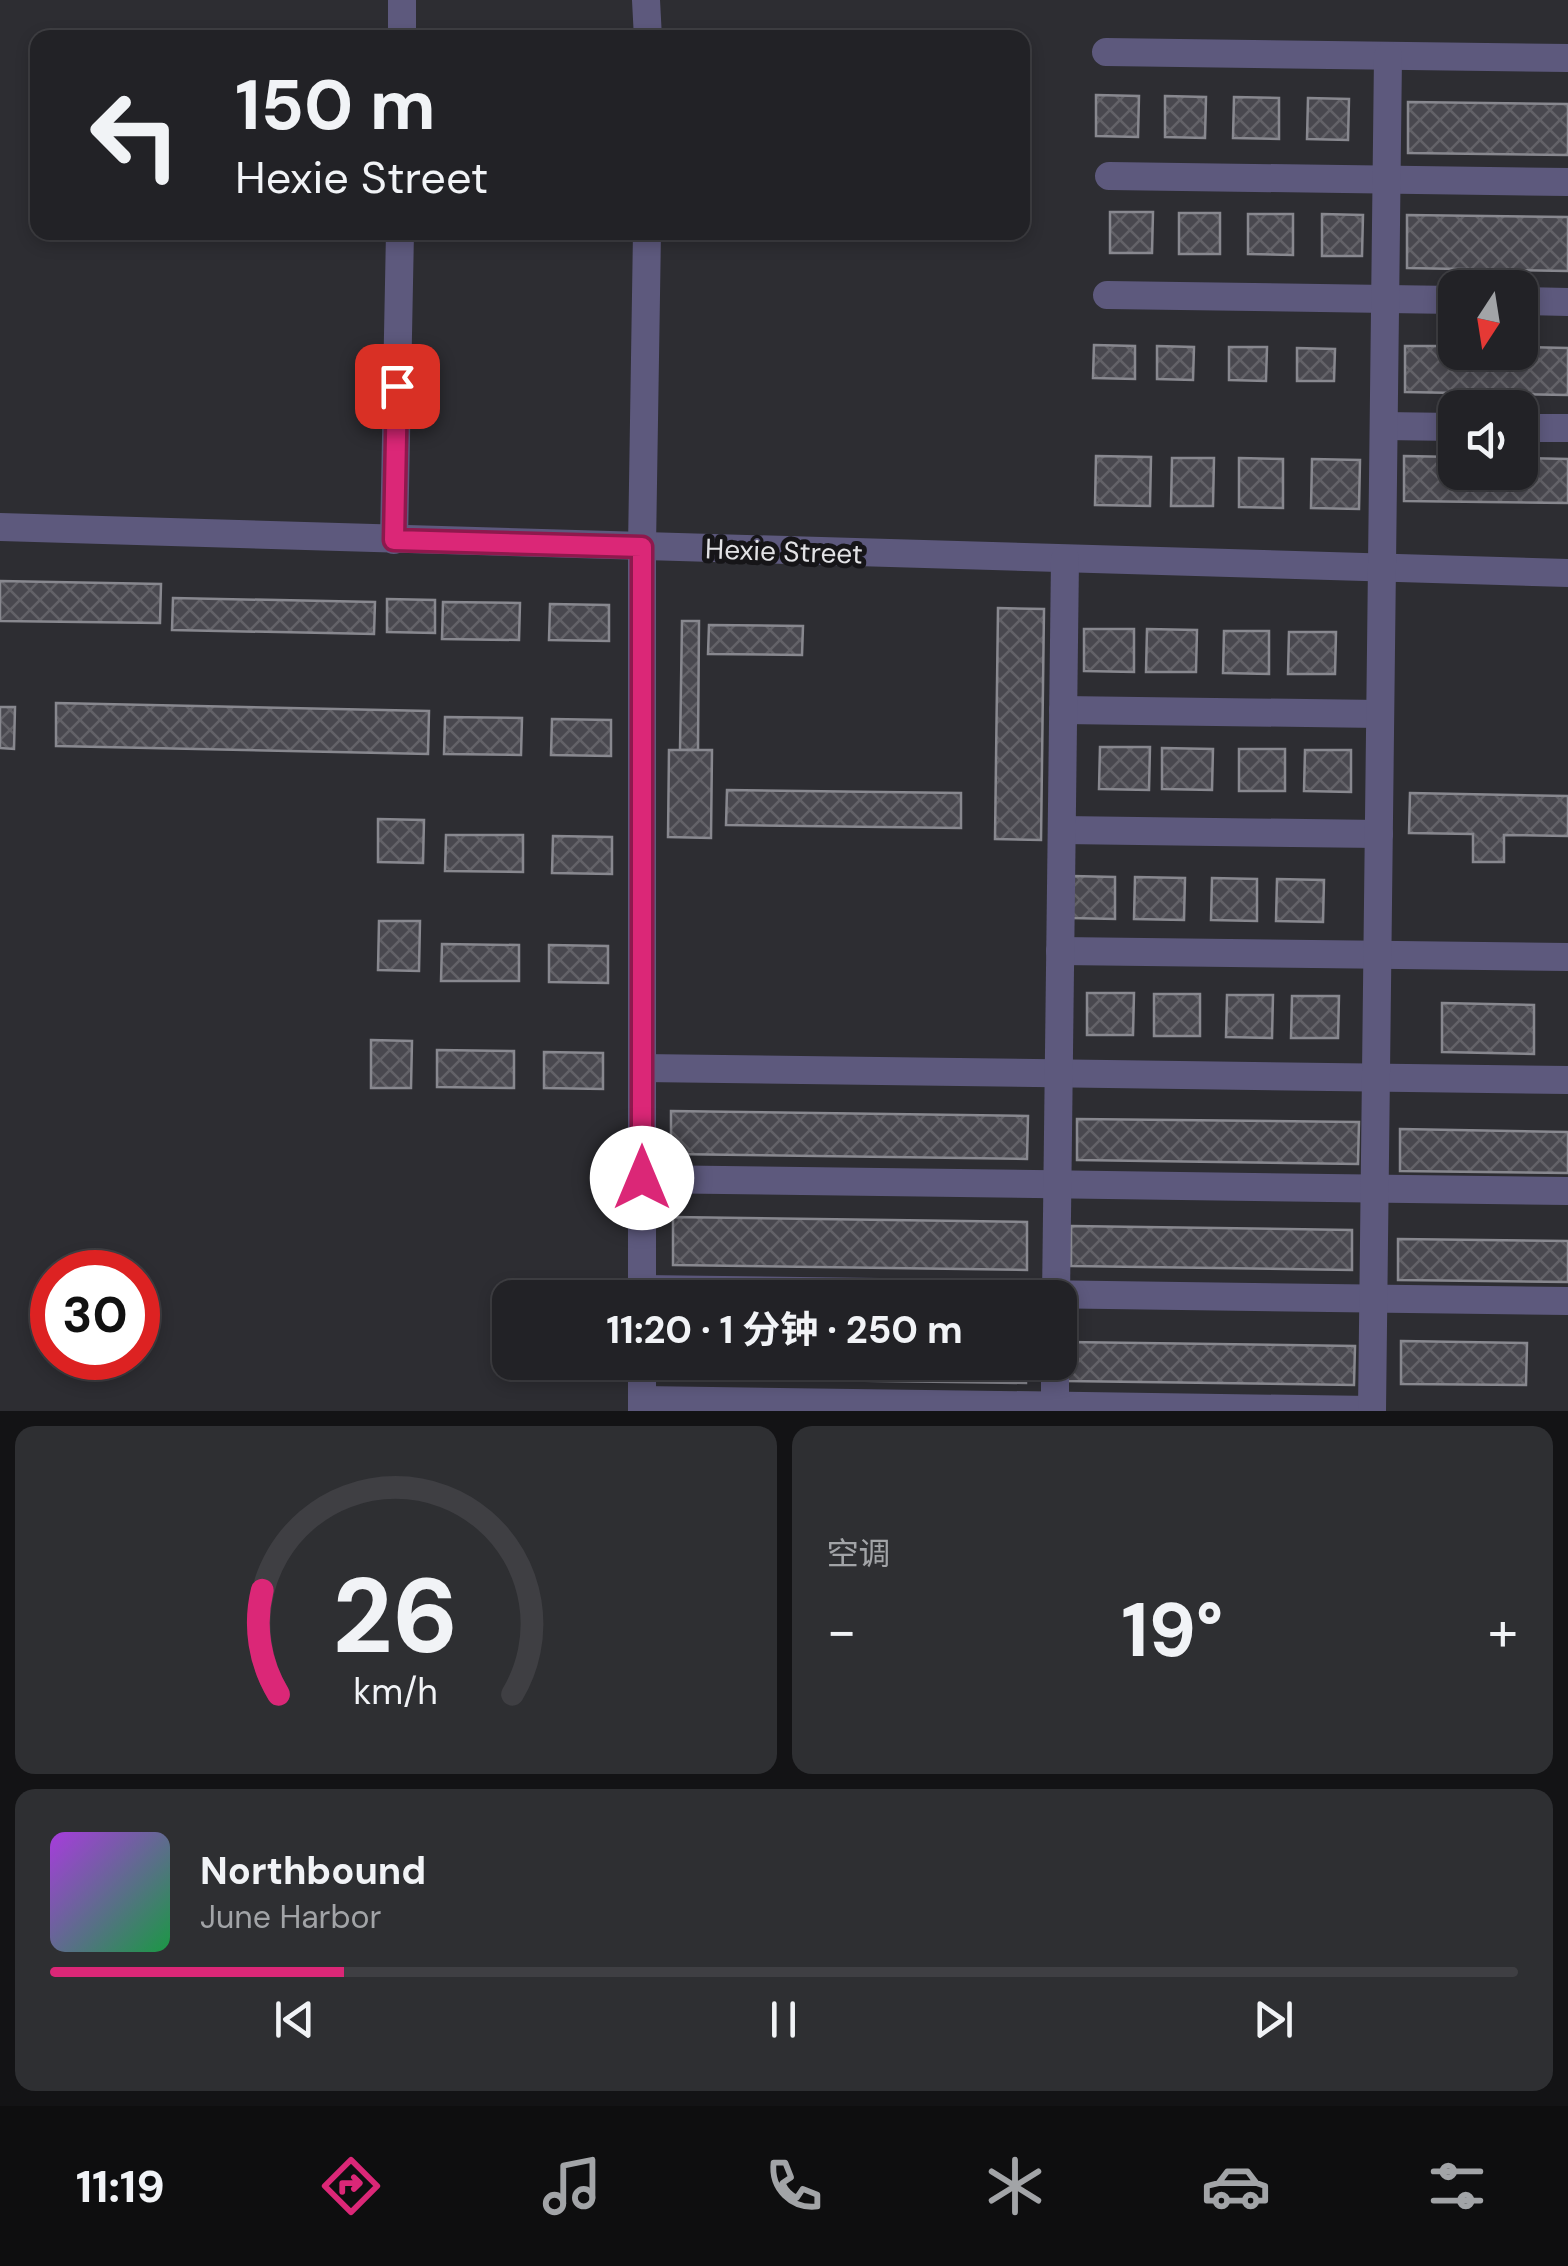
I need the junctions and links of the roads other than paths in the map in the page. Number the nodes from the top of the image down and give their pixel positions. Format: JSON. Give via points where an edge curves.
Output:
{"nodes":[{"id":1,"x":402,"y":0,"type":"edge"},
{"id":2,"x":646,"y":0,"type":"edge"},
{"id":3,"x":402,"y":30,"type":"edge"},
{"id":4,"x":648,"y":30,"type":"edge"},
{"id":5,"x":1106,"y":52,"type":"dead end"},
{"id":6,"x":1388,"y":56,"type":"junction"},
{"id":7,"x":1568,"y":58,"type":"edge"},
{"id":8,"x":1109,"y":176,"type":"dead end"},
{"id":9,"x":1387,"y":180,"type":"junction"},
{"id":10,"x":1568,"y":182,"type":"edge"},
{"id":11,"x":400,"y":240,"type":"edge"},
{"id":12,"x":647,"y":240,"type":"edge"},
{"id":13,"x":1107,"y":296,"type":"dead end"},
{"id":14,"x":1385,"y":299,"type":"junction"},
{"id":15,"x":1438,"y":300,"type":"edge"},
{"id":16,"x":1538,"y":301,"type":"edge"},
{"id":17,"x":1568,"y":302,"type":"edge"},
{"id":18,"x":1384,"y":426,"type":"junction"},
{"id":19,"x":1438,"y":426,"type":"edge"},
{"id":20,"x":1538,"y":428,"type":"edge"},
{"id":21,"x":1568,"y":428,"type":"edge"},
{"id":22,"x":0,"y":528,"type":"edge"},
{"id":23,"x":394,"y":540,"type":"junction"},
{"id":24,"x":642,"y":547,"type":"junction"},
{"id":25,"x":1065,"y":559,"type":"junction"},
{"id":26,"x":1382,"y":568,"type":"junction"},
{"id":27,"x":1568,"y":573,"type":"edge"},
{"id":28,"x":1063,"y":710,"type":"junction"},
{"id":29,"x":1380,"y":714,"type":"junction"},
{"id":30,"x":1062,"y":830,"type":"junction"},
{"id":31,"x":1379,"y":834,"type":"junction"},
{"id":32,"x":1060,"y":950,"type":"junction"},
{"id":33,"x":1378,"y":955,"type":"junction"},
{"id":34,"x":1568,"y":958,"type":"edge"},
{"id":35,"x":642,"y":1068,"type":"junction"},
{"id":36,"x":1059,"y":1073,"type":"junction"},
{"id":37,"x":1376,"y":1078,"type":"junction"},
{"id":38,"x":1568,"y":1080,"type":"edge"},
{"id":39,"x":642,"y":1178,"type":"junction"},
{"id":40,"x":1058,"y":1184,"type":"junction"},
{"id":41,"x":1374,"y":1188,"type":"junction"},
{"id":42,"x":1568,"y":1191,"type":"edge"},
{"id":43,"x":642,"y":1280,"type":"edge"},
{"id":44,"x":1056,"y":1280,"type":"edge"},
{"id":45,"x":1077,"y":1296,"type":"edge"},
{"id":46,"x":1374,"y":1299,"type":"junction"},
{"id":47,"x":1568,"y":1302,"type":"edge"},
{"id":48,"x":642,"y":1380,"type":"edge"},
{"id":49,"x":1056,"y":1380,"type":"edge"},
{"id":50,"x":642,"y":1406,"type":"edge"},
{"id":51,"x":1055,"y":1408,"type":"edge"},
{"id":52,"x":1372,"y":1411,"type":"edge"}],
"edges":[{"from":1,"to":3,"type":"street"},
{"from":2,"to":4,"type":"street"},
{"from":5,"to":6,"type":"street"},
{"from":6,"to":7,"type":"street"},
{"from":6,"to":9,"type":"street"},
{"from":8,"to":9,"type":"street"},
{"from":9,"to":10,"type":"street"},
{"from":9,"to":14,"type":"street"},
{"from":11,"to":23,"type":"street"},
{"from":12,"to":24,"type":"street"},
{"from":13,"to":14,"type":"street"},
{"from":14,"to":15,"type":"street"},
{"from":14,"to":18,"type":"street"},
{"from":16,"to":17,"type":"street"},
{"from":18,"to":19,"type":"street"},
{"from":18,"to":26,"type":"street"},
{"from":20,"to":21,"type":"street"},
{"from":22,"to":23,"type":"street","name":"Hexie Street"},
{"from":23,"to":24,"type":"street","name":"Hexie Street"},
{"from":24,"to":25,"type":"street","name":"Hexie Street"},
{"from":24,"to":35,"type":"street"},
{"from":25,"to":26,"type":"street","name":"Hexie Street"},
{"from":25,"to":28,"type":"street"},
{"from":26,"to":27,"type":"street","name":"Hexie Street"},
{"from":26,"to":29,"type":"street"},
{"from":28,"to":29,"type":"street"},
{"from":28,"to":30,"type":"street"},
{"from":29,"to":31,"type":"street"},
{"from":30,"to":31,"type":"street"},
{"from":30,"to":32,"type":"street"},
{"from":31,"to":33,"type":"street"},
{"from":32,"to":33,"type":"street"},
{"from":32,"to":36,"type":"street"},
{"from":33,"to":34,"type":"street"},
{"from":33,"to":37,"type":"street"},
{"from":35,"to":36,"type":"street"},
{"from":35,"to":39,"type":"street"},
{"from":36,"to":37,"type":"street"},
{"from":36,"to":40,"type":"street"},
{"from":37,"to":38,"type":"street"},
{"from":37,"to":41,"type":"street"},
{"from":39,"to":40,"type":"street"},
{"from":39,"to":43,"type":"street"},
{"from":40,"to":41,"type":"street"},
{"from":40,"to":44,"type":"street"},
{"from":41,"to":42,"type":"street"},
{"from":41,"to":46,"type":"street"},
{"from":45,"to":46,"type":"street"},
{"from":46,"to":47,"type":"street"},
{"from":46,"to":52,"type":"street"},
{"from":48,"to":50,"type":"street"},
{"from":49,"to":51,"type":"street"},
{"from":50,"to":51,"type":"street"},
{"from":51,"to":52,"type":"street"}]}
